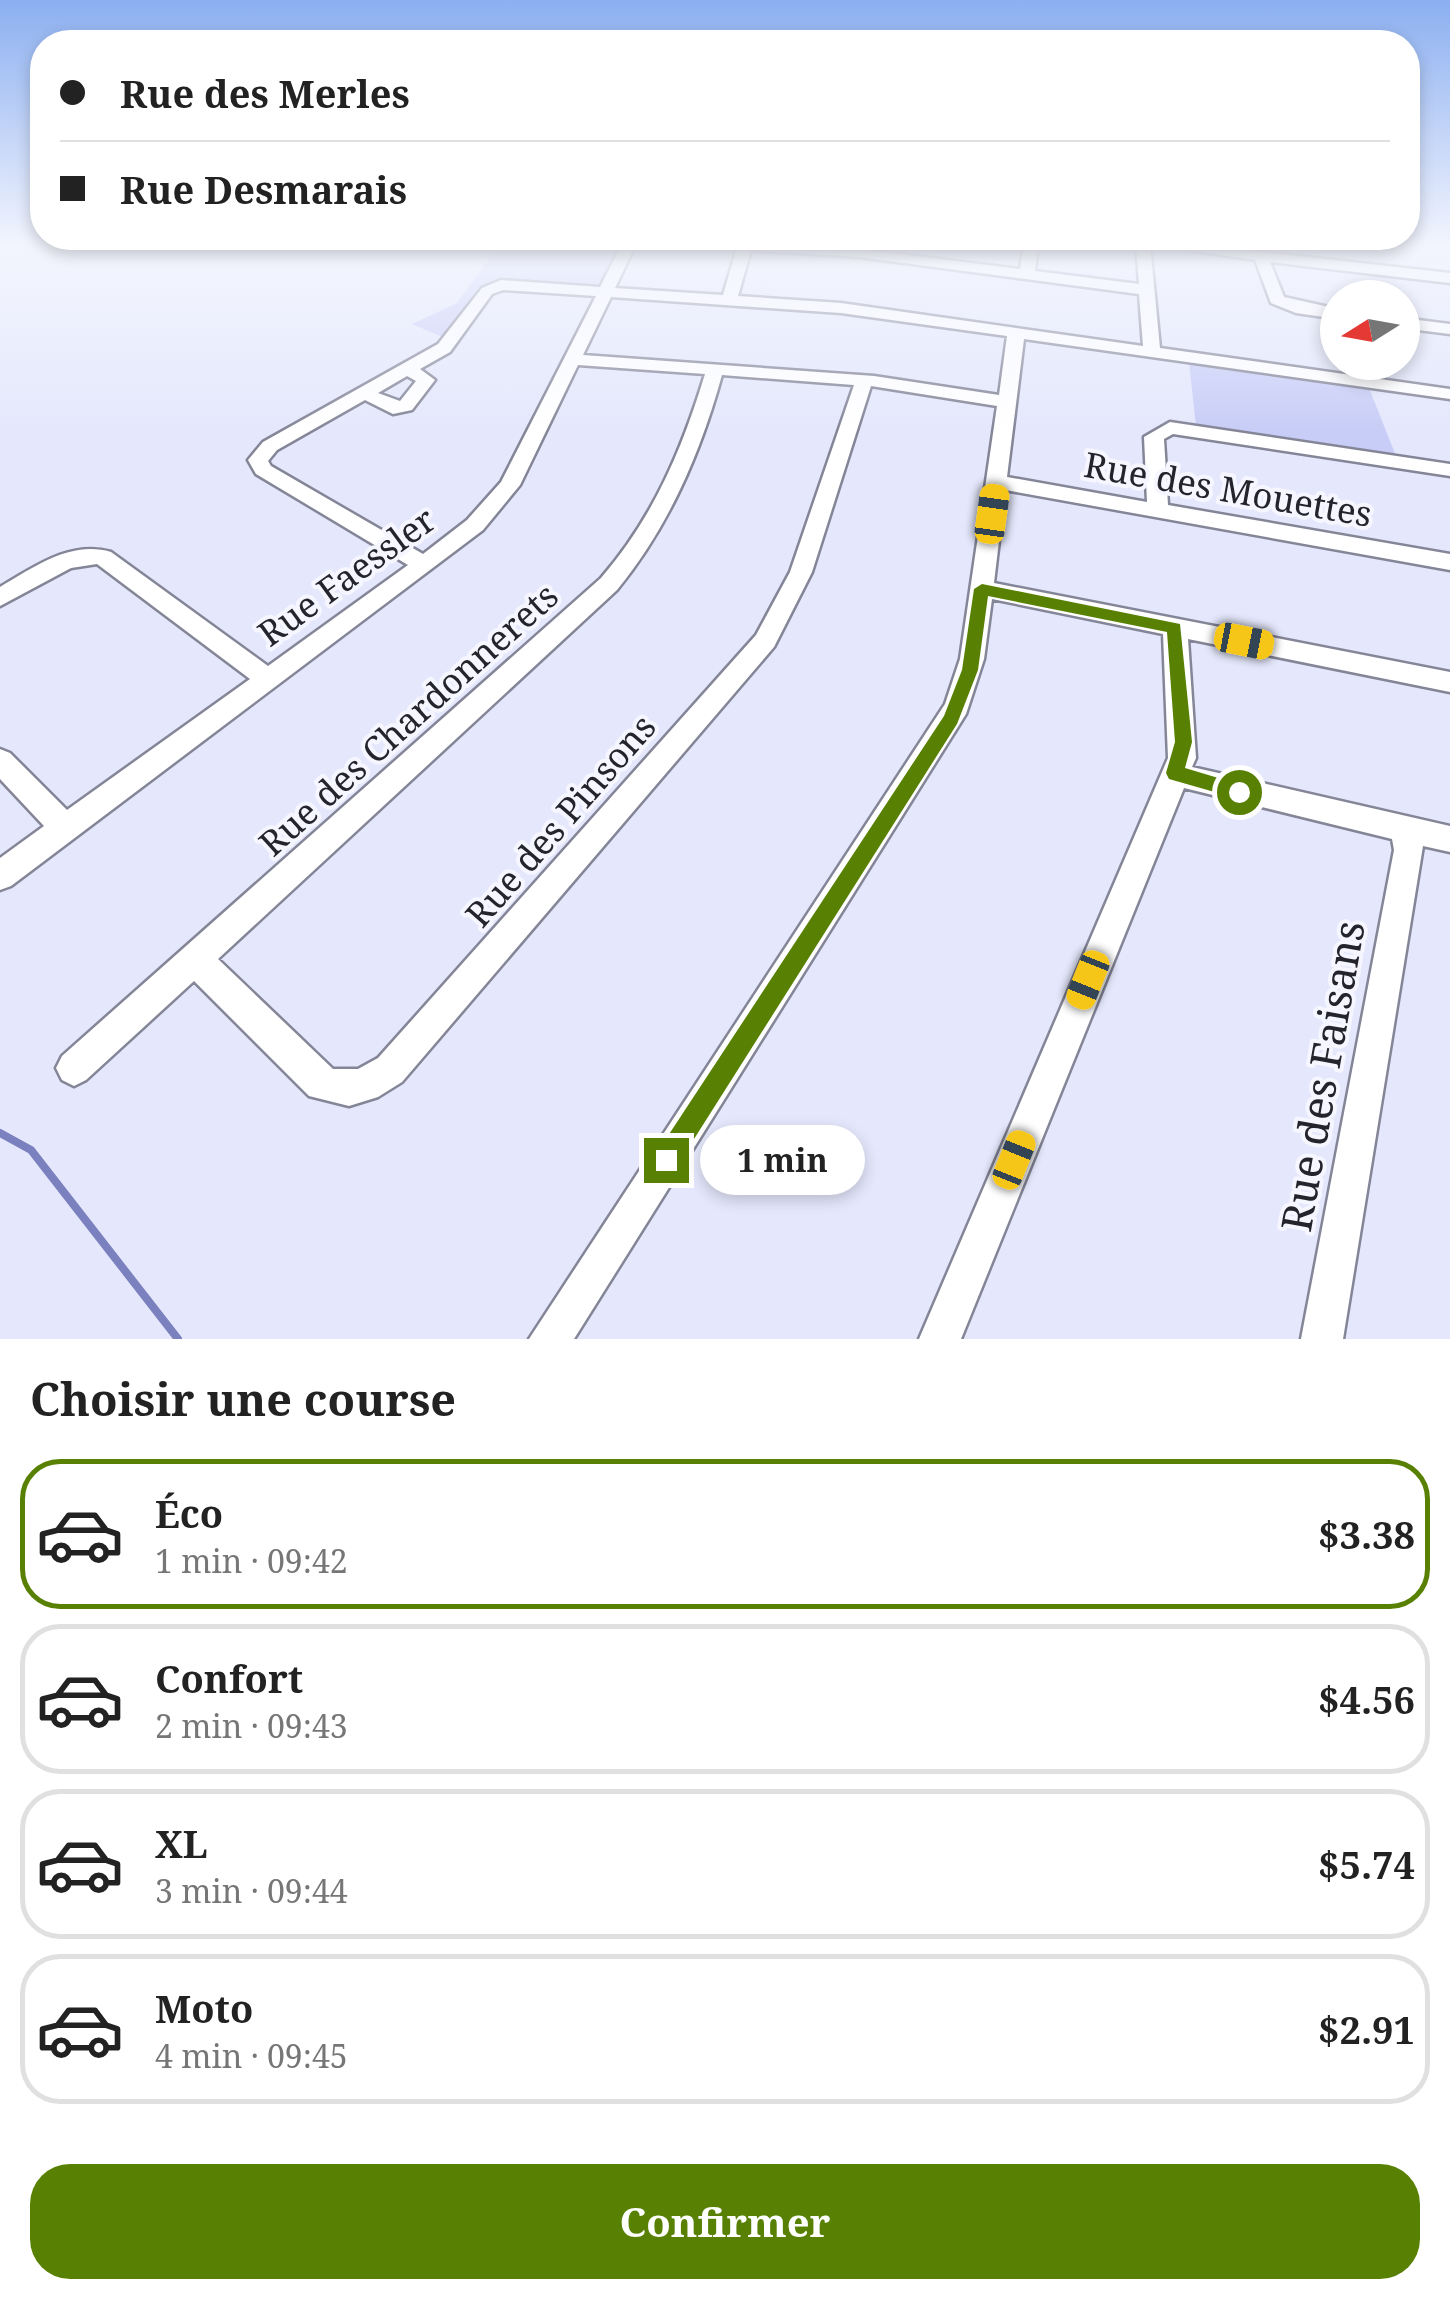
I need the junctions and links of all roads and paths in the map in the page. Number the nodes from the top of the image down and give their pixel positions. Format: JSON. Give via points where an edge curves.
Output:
{"nodes":[{"id":1,"x":475,"y":306,"type":"edge"},
{"id":2,"x":599,"y":306,"type":"edge"},
{"id":3,"x":820,"y":306,"type":"edge"},
{"id":4,"x":1149,"y":306,"type":"edge"},
{"id":5,"x":1292,"y":306,"type":"edge"},
{"id":6,"x":1320,"y":311,"type":"edge"},
{"id":7,"x":1420,"y":325,"type":"edge"},
{"id":8,"x":1450,"y":329,"type":"edge"},
{"id":9,"x":1016,"y":333,"type":"junction"},
{"id":10,"x":1152,"y":352,"type":"junction"},
{"id":11,"x":574,"y":359,"type":"junction"},
{"id":12,"x":408,"y":369,"type":"junction"},
{"id":13,"x":715,"y":370,"type":"junction"},
{"id":14,"x":864,"y":380,"type":"junction"},
{"id":15,"x":365,"y":393,"type":"junction"},
{"id":16,"x":1450,"y":394,"type":"edge"},
{"id":17,"x":1006,"y":402,"type":"junction"},
{"id":18,"x":1450,"y":470,"type":"edge"},
{"id":19,"x":996,"y":482,"type":"junction"},
{"id":20,"x":1158,"y":510,"type":"junction"},
{"id":21,"x":1450,"y":562,"type":"edge"},
{"id":22,"x":424,"y":565,"type":"junction"},
{"id":23,"x":982,"y":589,"type":"junction"},
{"id":24,"x":0,"y":598,"type":"edge"},
{"id":25,"x":1174,"y":628,"type":"junction"},
{"id":26,"x":268,"y":680,"type":"junction"},
{"id":27,"x":1450,"y":682,"type":"edge"},
{"id":28,"x":0,"y":762,"type":"edge"},
{"id":29,"x":1175,"y":773,"type":"junction"},
{"id":30,"x":65,"y":828,"type":"junction"},
{"id":31,"x":1404,"y":829,"type":"junction"},
{"id":32,"x":1450,"y":840,"type":"edge"},
{"id":33,"x":0,"y":876,"type":"edge"},
{"id":34,"x":196,"y":960,"type":"junction"},
{"id":35,"x":74,"y":1068,"type":"dead end"},
{"id":36,"x":559,"y":1335,"type":"edge"},
{"id":37,"x":940,"y":1339,"type":"edge"},
{"id":38,"x":1322,"y":1339,"type":"edge"}],
"edges":[{"from":1,"to":12,"type":"street","via":[[450,343]]},
{"from":2,"to":11,"type":"street","name":"Rue Faessler"},
{"from":3,"to":9,"type":"street"},
{"from":4,"to":10,"type":"street"},
{"from":5,"to":6,"type":"street"},
{"from":7,"to":8,"type":"street"},
{"from":9,"to":10,"type":"street"},
{"from":9,"to":17,"type":"street"},
{"from":10,"to":16,"type":"street"},
{"from":11,"to":13,"type":"street"},
{"from":11,"to":22,"type":"street","name":"Rue Faessler","via":[[510,485],[476,525]]},
{"from":12,"to":15,"type":"street"},
{"from":12,"to":15,"type":"street","via":[[426,381],[406,406],[393,408]]},
{"from":13,"to":14,"type":"street"},
{"from":13,"to":34,"type":"street","name":"Rue des Chardonnerets","via":[[690,452],[619,573]]},
{"from":14,"to":17,"type":"street"},
{"from":14,"to":34,"type":"street","name":"Rue des Pinsons","via":[[796,583],[765,642],[390,1070],[355,1088],[322,1083]]},
{"from":15,"to":22,"type":"street","via":[[266,449],[259,466]]},
{"from":17,"to":19,"type":"street"},
{"from":18,"to":20,"type":"street","via":[[1170,428],[1154,437]]},
{"from":19,"to":20,"type":"street","name":"Rue des Mouettes"},
{"from":19,"to":23,"type":"street"},
{"from":20,"to":21,"type":"street","name":"Rue des Mouettes"},
{"from":22,"to":26,"type":"street","name":"Rue Faessler"},
{"from":23,"to":25,"type":"street"},
{"from":23,"to":36,"type":"street","via":[[970,670],[944,731]]},
{"from":24,"to":26,"type":"street","via":[[68,560],[99,556]]},
{"from":25,"to":27,"type":"street"},
{"from":25,"to":29,"type":"street","via":[[1184,742]]},
{"from":26,"to":30,"type":"street","name":"Rue Faessler"},
{"from":28,"to":30,"type":"street"},
{"from":29,"to":31,"type":"street"},
{"from":29,"to":37,"type":"street"},
{"from":30,"to":33,"type":"street","name":"Rue Faessler"},
{"from":31,"to":32,"type":"street"},
{"from":31,"to":38,"type":"street","name":"Rue des Faisans","via":[[1409,850]]},
{"from":34,"to":35,"type":"street","name":"Rue des Chardonnerets"}]}
